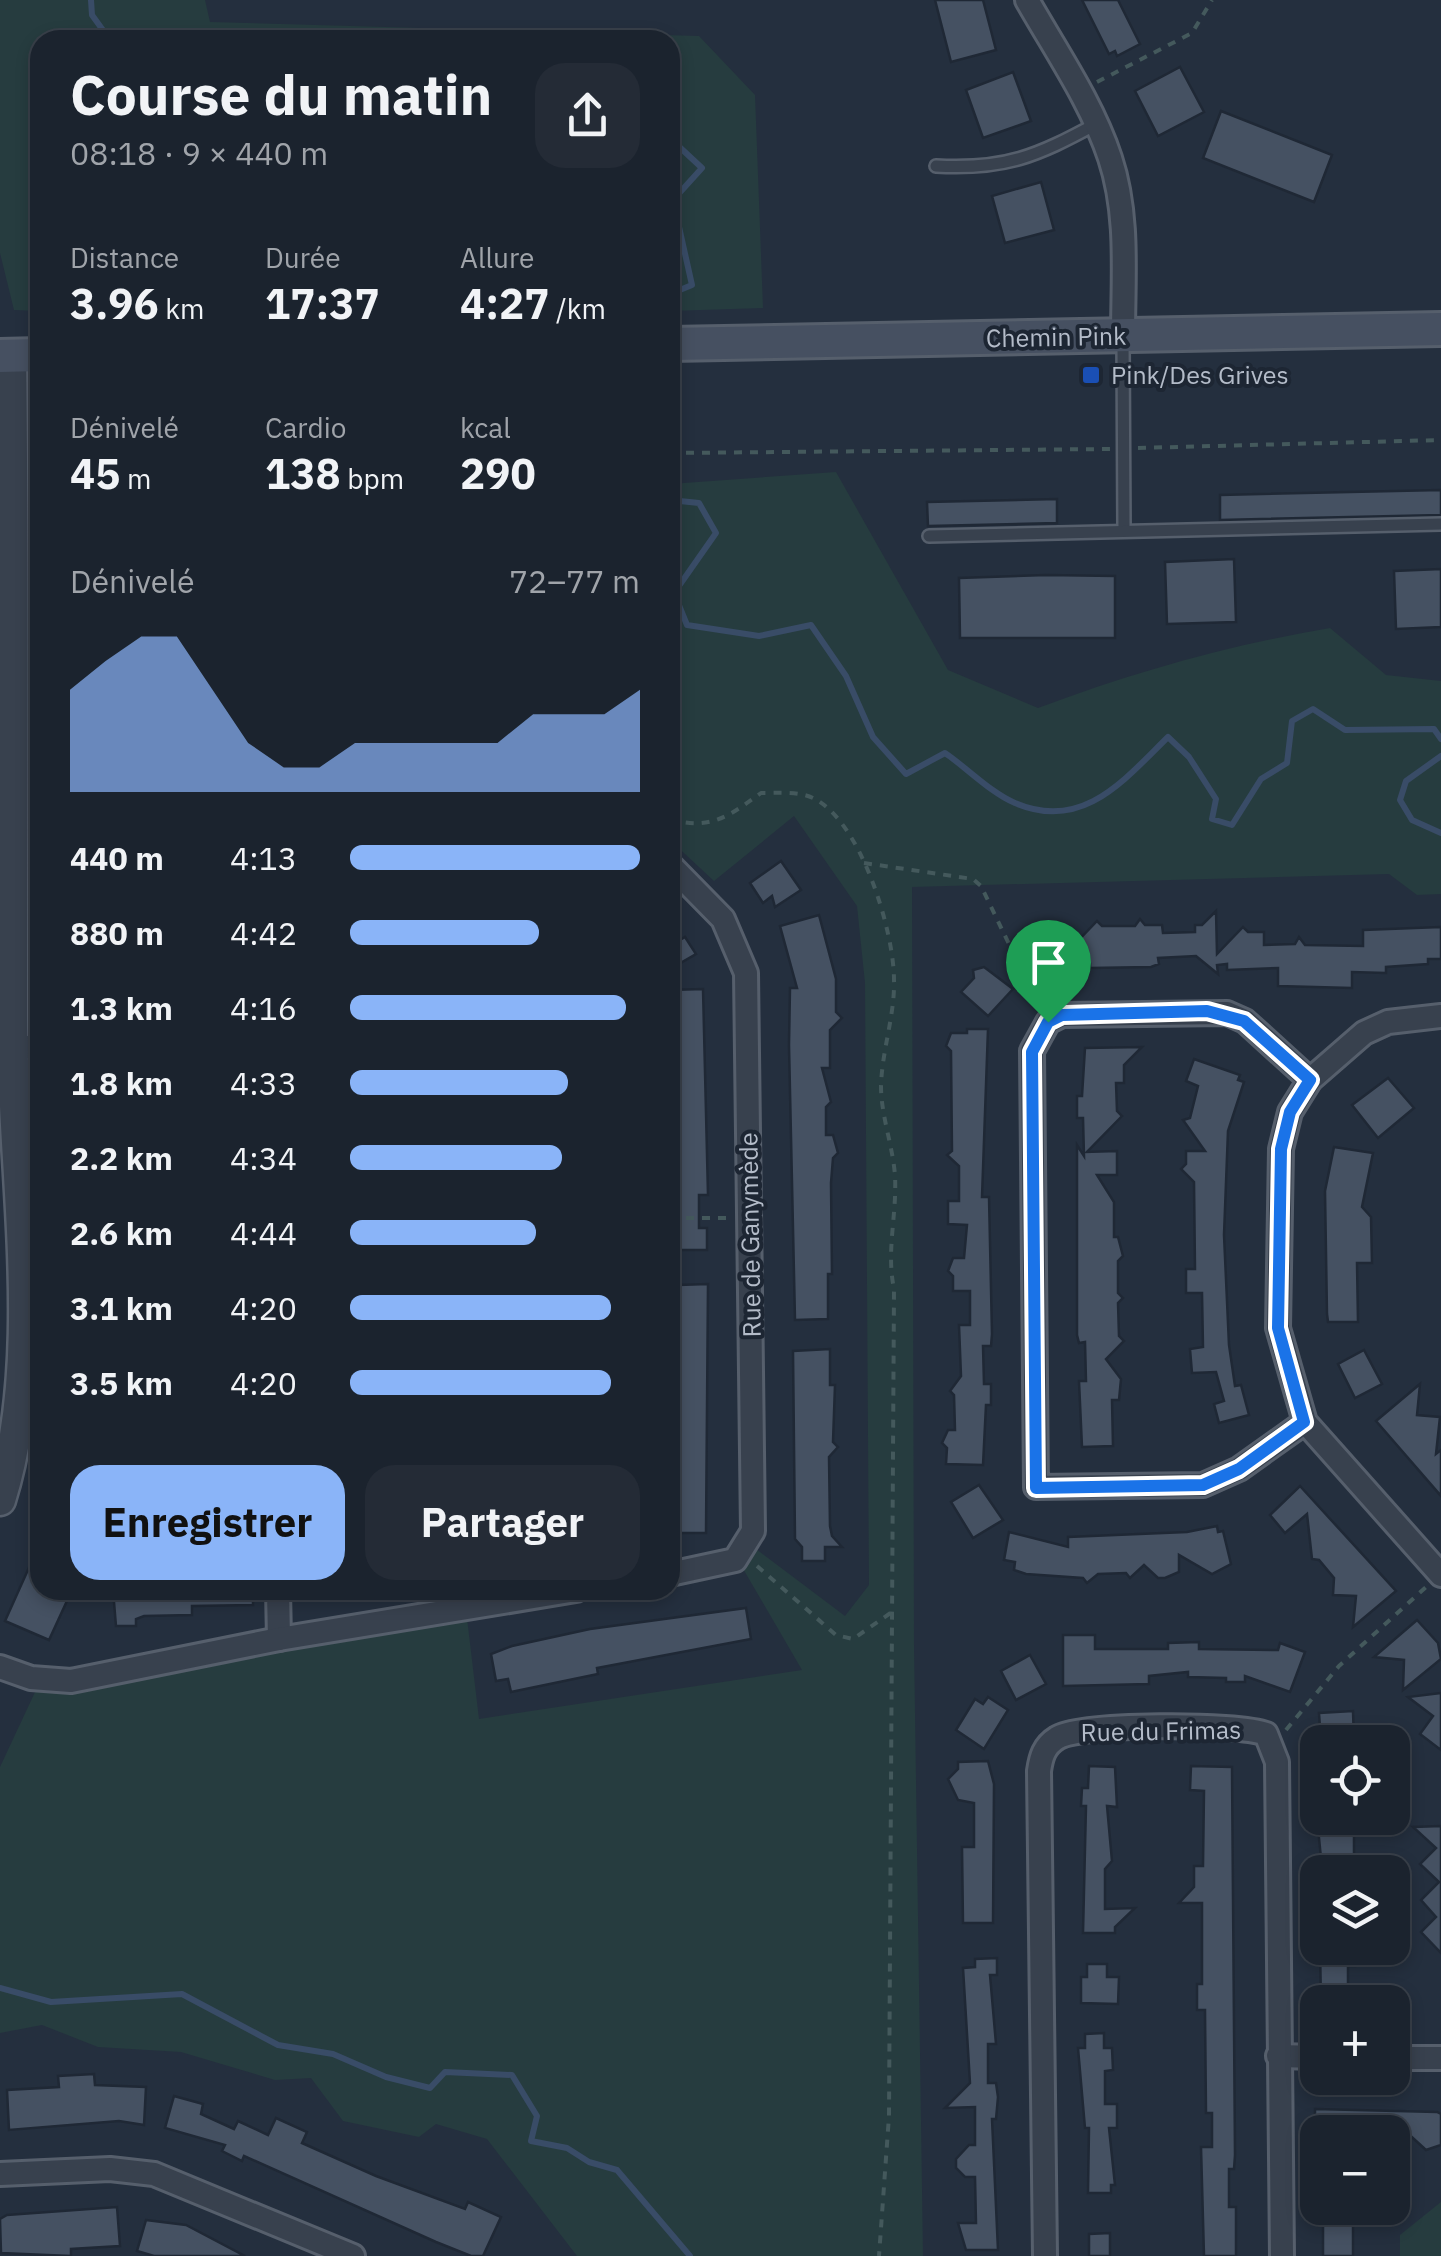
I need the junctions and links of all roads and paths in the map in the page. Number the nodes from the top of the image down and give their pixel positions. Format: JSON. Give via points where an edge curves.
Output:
{"nodes":[{"id":1,"x":1027,"y":0,"type":"edge"},
{"id":2,"x":1212,"y":0,"type":"edge"},
{"id":3,"x":1078,"y":92,"type":"junction"},
{"id":4,"x":1096,"y":124,"type":"junction"},
{"id":5,"x":936,"y":166,"type":"dead end"},
{"id":6,"x":1441,"y":330,"type":"edge"},
{"id":7,"x":1123,"y":336,"type":"junction"},
{"id":8,"x":680,"y":344,"type":"edge"},
{"id":9,"x":17,"y":356,"type":"edge"},
{"id":10,"x":1441,"y":440,"type":"edge"},
{"id":11,"x":1113,"y":448,"type":"dead end"},
{"id":12,"x":1138,"y":448,"type":"dead end"},
{"id":13,"x":680,"y":453,"type":"edge"},
{"id":14,"x":1441,"y":524,"type":"edge"},
{"id":15,"x":1124,"y":532,"type":"junction"},
{"id":16,"x":929,"y":536,"type":"dead end"},
{"id":17,"x":6,"y":769,"type":"edge"},
{"id":18,"x":680,"y":822,"type":"edge"},
{"id":19,"x":864,"y":863,"type":"junction"},
{"id":20,"x":680,"y":874,"type":"edge"},
{"id":21,"x":1441,"y":1016,"type":"edge"},
{"id":22,"x":1048,"y":1022,"type":"junction"},
{"id":23,"x":27,"y":1047,"type":"edge"},
{"id":24,"x":1310,"y":1080,"type":"junction"},
{"id":25,"x":680,"y":1218,"type":"edge"},
{"id":26,"x":749,"y":1218,"type":"junction"},
{"id":27,"x":1304,"y":1422,"type":"junction"},
{"id":28,"x":0,"y":1500,"type":"edge"},
{"id":29,"x":743,"y":1552,"type":"junction"},
{"id":30,"x":680,"y":1572,"type":"edge"},
{"id":31,"x":1441,"y":1574,"type":"edge"},
{"id":32,"x":278,"y":1600,"type":"edge"},
{"id":33,"x":491,"y":1600,"type":"edge"},
{"id":34,"x":892,"y":1612,"type":"junction"},
{"id":35,"x":280,"y":1639,"type":"junction"},
{"id":36,"x":0,"y":1667,"type":"edge"},
{"id":37,"x":1274,"y":1747,"type":"junction"},
{"id":38,"x":1278,"y":2056,"type":"junction"},
{"id":39,"x":1300,"y":2056,"type":"edge"},
{"id":40,"x":1410,"y":2058,"type":"edge"},
{"id":41,"x":1441,"y":2058,"type":"edge"},
{"id":42,"x":0,"y":2174,"type":"edge"},
{"id":43,"x":353,"y":2256,"type":"edge"},
{"id":44,"x":880,"y":2256,"type":"edge"},
{"id":45,"x":1045,"y":2256,"type":"edge"},
{"id":46,"x":1282,"y":2256,"type":"edge"}],
"edges":[{"from":1,"to":3,"type":"street"},
{"from":2,"to":3,"type":"path","via":[[1192,32]]},
{"from":3,"to":4,"type":"street"},
{"from":4,"to":5,"type":"lane","via":[[1034,157],[973,168]]},
{"from":4,"to":7,"type":"street","via":[[1122,214]]},
{"from":6,"to":7,"type":"main road","name":"Chemin Pink"},
{"from":7,"to":8,"type":"main road","name":"Chemin Pink"},
{"from":7,"to":15,"type":"lane"},
{"from":9,"to":17,"type":"street"},
{"from":10,"to":12,"type":"path"},
{"from":11,"to":13,"type":"path"},
{"from":14,"to":15,"type":"lane"},
{"from":15,"to":16,"type":"lane"},
{"from":17,"to":23,"type":"street"},
{"from":18,"to":19,"type":"path","via":[[716,824],[761,793],[802,794],[826,807]]},
{"from":19,"to":22,"type":"path","via":[[973,879]]},
{"from":19,"to":34,"type":"path","via":[[886,922],[894,984],[881,1093],[895,1174],[889,1253]]},
{"from":20,"to":26,"type":"street","name":"Rue de Ganymède","via":[[723,919],[746,973]]},
{"from":21,"to":24,"type":"street","via":[[1364,1032]]},
{"from":22,"to":24,"type":"street","via":[[1076,1012],[1227,1013]]},
{"from":22,"to":27,"type":"street","via":[[1032,1052],[1036,1488],[1203,1485],[1239,1469]]},
{"from":23,"to":28,"type":"street","via":[[21,1386]]},
{"from":24,"to":27,"type":"street","via":[[1290,1112],[1281,1149],[1278,1308],[1284,1360]]},
{"from":25,"to":26,"type":"path"},
{"from":26,"to":29,"type":"street","name":"Rue de Ganymède","via":[[753,1531]]},
{"from":27,"to":31,"type":"street"},
{"from":29,"to":30,"type":"street","via":[[724,1564]]},
{"from":29,"to":34,"type":"path","via":[[836,1635],[853,1639]]},
{"from":31,"to":37,"type":"path","via":[[1339,1666]]},
{"from":32,"to":35,"type":"street"},
{"from":33,"to":35,"type":"street"},
{"from":34,"to":44,"type":"path","via":[[889,2116]]},
{"from":35,"to":36,"type":"street","via":[[71,1680],[31,1678]]},
{"from":37,"to":38,"type":"street","name":"Rue du Frimas"},
{"from":37,"to":45,"type":"street","name":"Rue du Frimas","via":[[1266,1734],[1231,1726],[1080,1730],[1052,1740],[1042,1753]]},
{"from":38,"to":39,"type":"street"},
{"from":38,"to":46,"type":"street","name":"Rue du Frimas"},
{"from":40,"to":41,"type":"street"},
{"from":42,"to":43,"type":"street","via":[[154,2174]]}]}
